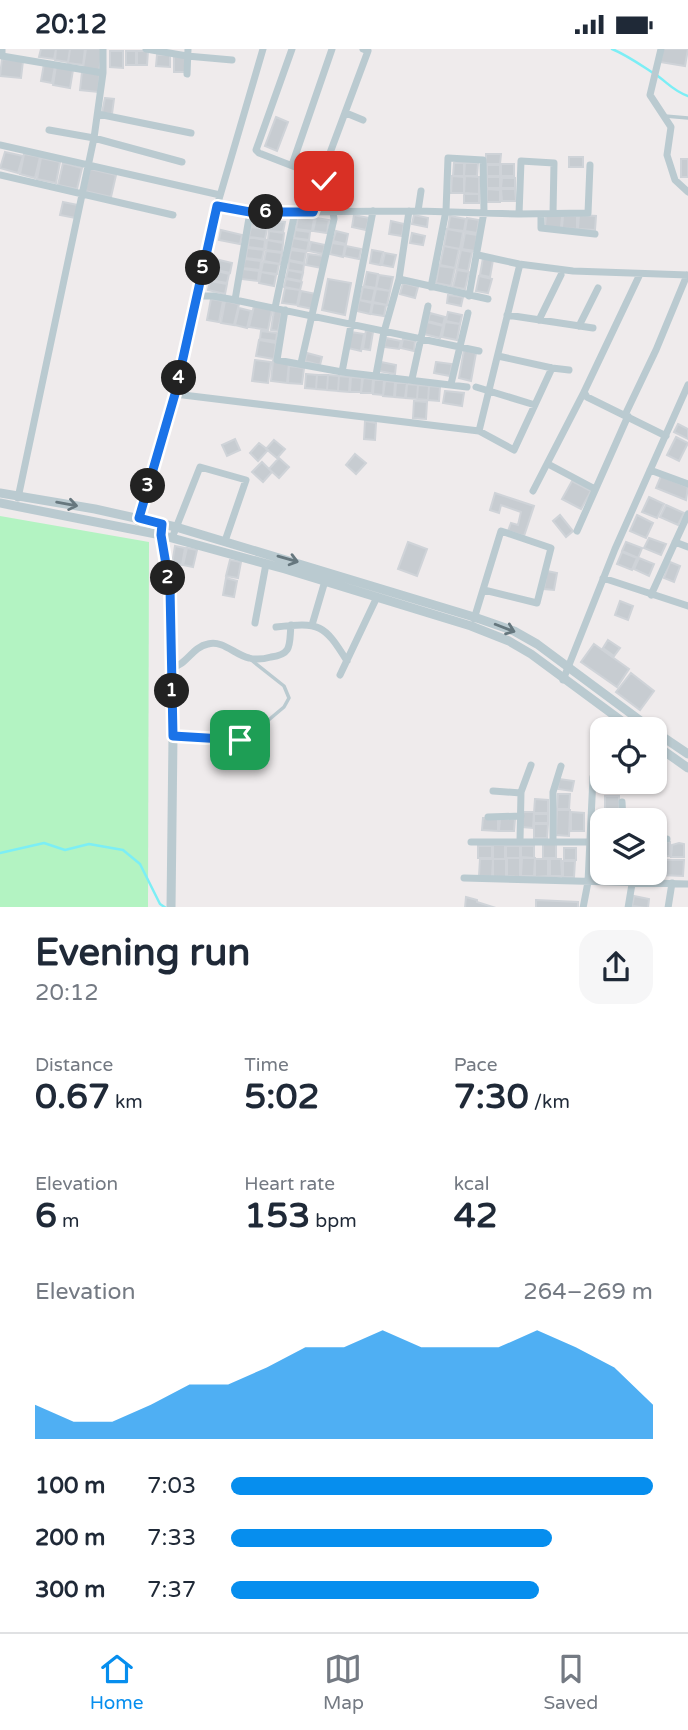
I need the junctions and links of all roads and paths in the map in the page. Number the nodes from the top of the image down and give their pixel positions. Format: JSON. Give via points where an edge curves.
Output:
{"nodes":[{"id":1,"x":2,"y":49,"type":"edge"},
{"id":2,"x":103,"y":49,"type":"edge"},
{"id":3,"x":146,"y":49,"type":"edge"},
{"id":4,"x":263,"y":49,"type":"edge"},
{"id":5,"x":292,"y":49,"type":"edge"},
{"id":6,"x":332,"y":49,"type":"edge"},
{"id":7,"x":363,"y":49,"type":"edge"},
{"id":8,"x":661,"y":49,"type":"edge"},
{"id":9,"x":188,"y":53,"type":"edge"},
{"id":10,"x":232,"y":60,"type":"dead end"},
{"id":11,"x":103,"y":73,"type":"junction"},
{"id":12,"x":187,"y":74,"type":"dead end"},
{"id":13,"x":346,"y":113,"type":"junction"},
{"id":14,"x":98,"y":114,"type":"junction"},
{"id":15,"x":663,"y":116,"type":"junction"},
{"id":16,"x":688,"y":118,"type":"edge"},
{"id":17,"x":363,"y":120,"type":"dead end"},
{"id":18,"x":49,"y":130,"type":"dead end"},
{"id":19,"x":191,"y":133,"type":"dead end"},
{"id":20,"x":94,"y":138,"type":"junction"},
{"id":21,"x":0,"y":145,"type":"edge"},
{"id":22,"x":182,"y":163,"type":"dead end"},
{"id":23,"x":88,"y":165,"type":"junction"},
{"id":24,"x":590,"y":165,"type":"dead end"},
{"id":25,"x":292,"y":166,"type":"junction"},
{"id":26,"x":0,"y":175,"type":"edge"},
{"id":27,"x":321,"y":177,"type":"junction"},
{"id":28,"x":421,"y":191,"type":"dead end"},
{"id":29,"x":687,"y":191,"type":"edge"},
{"id":30,"x":82,"y":192,"type":"junction"},
{"id":31,"x":220,"y":195,"type":"junction"},
{"id":32,"x":217,"y":206,"type":"junction"},
{"id":33,"x":373,"y":211,"type":"junction"},
{"id":34,"x":413,"y":211,"type":"junction"},
{"id":35,"x":446,"y":211,"type":"junction"},
{"id":36,"x":250,"y":212,"type":"junction"},
{"id":37,"x":295,"y":212,"type":"junction"},
{"id":38,"x":313,"y":212,"type":"junction"},
{"id":39,"x":333,"y":212,"type":"junction"},
{"id":40,"x":484,"y":212,"type":"junction"},
{"id":41,"x":541,"y":213,"type":"junction"},
{"id":42,"x":553,"y":213,"type":"junction"},
{"id":43,"x":519,"y":214,"type":"junction"},
{"id":44,"x":173,"y":215,"type":"dead end"},
{"id":45,"x":595,"y":235,"type":"dead end"},
{"id":46,"x":478,"y":255,"type":"junction"},
{"id":47,"x":519,"y":268,"type":"dead end"},
{"id":48,"x":640,"y":274,"type":"junction"},
{"id":49,"x":561,"y":275,"type":"dead end"},
{"id":50,"x":688,"y":275,"type":"edge"},
{"id":51,"x":399,"y":279,"type":"junction"},
{"id":52,"x":431,"y":287,"type":"junction"},
{"id":53,"x":598,"y":288,"type":"dead end"},
{"id":54,"x":197,"y":296,"type":"junction"},
{"id":55,"x":469,"y":296,"type":"junction"},
{"id":56,"x":488,"y":299,"type":"dead end"},
{"id":57,"x":235,"y":300,"type":"junction"},
{"id":58,"x":428,"y":306,"type":"dead end"},
{"id":59,"x":275,"y":308,"type":"junction"},
{"id":60,"x":285,"y":310,"type":"junction"},
{"id":61,"x":468,"y":313,"type":"dead end"},
{"id":62,"x":507,"y":315,"type":"junction"},
{"id":63,"x":313,"y":316,"type":"junction"},
{"id":64,"x":539,"y":320,"type":"junction"},
{"id":65,"x":351,"y":324,"type":"junction"},
{"id":66,"x":579,"y":326,"type":"junction"},
{"id":67,"x":593,"y":328,"type":"dead end"},
{"id":68,"x":384,"y":332,"type":"junction"},
{"id":69,"x":421,"y":338,"type":"junction"},
{"id":70,"x":460,"y":347,"type":"junction"},
{"id":71,"x":480,"y":351,"type":"dead end"},
{"id":72,"x":498,"y":356,"type":"junction"},
{"id":73,"x":301,"y":363,"type":"junction"},
{"id":74,"x":552,"y":368,"type":"junction"},
{"id":75,"x":569,"y":370,"type":"dead end"},
{"id":76,"x":342,"y":372,"type":"junction"},
{"id":77,"x":376,"y":375,"type":"junction"},
{"id":78,"x":412,"y":379,"type":"junction"},
{"id":79,"x":451,"y":384,"type":"junction"},
{"id":80,"x":688,"y":385,"type":"edge"},
{"id":81,"x":490,"y":391,"type":"junction"},
{"id":82,"x":584,"y":392,"type":"junction"},
{"id":83,"x":175,"y":394,"type":"junction"},
{"id":84,"x":535,"y":405,"type":"junction"},
{"id":85,"x":626,"y":416,"type":"junction"},
{"id":86,"x":479,"y":431,"type":"junction"},
{"id":87,"x":666,"y":436,"type":"junction"},
{"id":88,"x":548,"y":464,"type":"junction"},
{"id":89,"x":650,"y":470,"type":"junction"},
{"id":90,"x":688,"y":484,"type":"edge"},
{"id":91,"x":595,"y":489,"type":"junction"},
{"id":92,"x":533,"y":491,"type":"dead end"},
{"id":93,"x":0,"y":493,"type":"edge"},
{"id":94,"x":17,"y":501,"type":"junction"},
{"id":95,"x":0,"y":503,"type":"edge"},
{"id":96,"x":688,"y":514,"type":"edge"},
{"id":97,"x":139,"y":518,"type":"junction"},
{"id":98,"x":162,"y":524,"type":"junction"},
{"id":99,"x":176,"y":527,"type":"junction"},
{"id":100,"x":135,"y":530,"type":"junction"},
{"id":101,"x":577,"y":531,"type":"dead end"},
{"id":102,"x":161,"y":535,"type":"junction"},
{"id":103,"x":172,"y":538,"type":"junction"},
{"id":104,"x":225,"y":541,"type":"junction"},
{"id":105,"x":675,"y":542,"type":"junction"},
{"id":106,"x":688,"y":547,"type":"edge"},
{"id":107,"x":266,"y":564,"type":"junction"},
{"id":108,"x":603,"y":578,"type":"junction"},
{"id":109,"x":325,"y":581,"type":"junction"},
{"id":110,"x":484,"y":590,"type":"junction"},
{"id":111,"x":651,"y":595,"type":"junction"},
{"id":112,"x":377,"y":597,"type":"junction"},
{"id":113,"x":415,"y":603,"type":"junction"},
{"id":114,"x":688,"y":606,"type":"edge"},
{"id":115,"x":474,"y":617,"type":"junction"},
{"id":116,"x":254,"y":623,"type":"dead end"},
{"id":117,"x":291,"y":625,"type":"junction"},
{"id":118,"x":312,"y":625,"type":"junction"},
{"id":119,"x":276,"y":627,"type":"dead end"},
{"id":120,"x":471,"y":627,"type":"junction"},
{"id":121,"x":249,"y":659,"type":"junction"},
{"id":122,"x":347,"y":661,"type":"junction"},
{"id":123,"x":172,"y":668,"type":"junction"},
{"id":124,"x":568,"y":668,"type":"junction"},
{"id":125,"x":340,"y":675,"type":"dead end"},
{"id":126,"x":563,"y":680,"type":"junction"},
{"id":127,"x":616,"y":717,"type":"edge"},
{"id":128,"x":636,"y":717,"type":"edge"},
{"id":129,"x":173,"y":736,"type":"junction"},
{"id":130,"x":667,"y":739,"type":"edge"},
{"id":131,"x":667,"y":753,"type":"edge"},
{"id":132,"x":688,"y":754,"type":"edge"},
{"id":133,"x":531,"y":765,"type":"dead end"},
{"id":134,"x":561,"y":766,"type":"dead end"},
{"id":135,"x":688,"y":768,"type":"edge"},
{"id":136,"x":493,"y":791,"type":"dead end"},
{"id":137,"x":521,"y":793,"type":"junction"},
{"id":138,"x":592,"y":794,"type":"edge"},
{"id":139,"x":622,"y":801,"type":"dead end"},
{"id":140,"x":622,"y":808,"type":"edge"},
{"id":141,"x":521,"y":816,"type":"junction"},
{"id":142,"x":488,"y":817,"type":"dead end"},
{"id":143,"x":520,"y":841,"type":"junction"},
{"id":144,"x":553,"y":841,"type":"junction"},
{"id":145,"x":471,"y":842,"type":"dead end"},
{"id":146,"x":589,"y":842,"type":"junction"},
{"id":147,"x":464,"y":878,"type":"dead end"},
{"id":148,"x":588,"y":882,"type":"junction"},
{"id":149,"x":667,"y":883,"type":"edge"},
{"id":150,"x":672,"y":883,"type":"junction"},
{"id":151,"x":688,"y":884,"type":"edge"},
{"id":152,"x":628,"y":885,"type":"edge"},
{"id":153,"x":171,"y":907,"type":"edge"},
{"id":154,"x":583,"y":907,"type":"edge"},
{"id":155,"x":628,"y":907,"type":"edge"},
{"id":156,"x":668,"y":907,"type":"edge"}],
"edges":[{"from":1,"to":11,"type":"street","via":[[2,57]]},
{"from":2,"to":11,"type":"street"},
{"from":3,"to":9,"type":"street"},
{"from":4,"to":31,"type":"street"},
{"from":5,"to":25,"type":"street","via":[[257,145],[259,153]]},
{"from":6,"to":25,"type":"street"},
{"from":7,"to":13,"type":"street","via":[[368,51]]},
{"from":8,"to":15,"type":"street","via":[[650,95]]},
{"from":9,"to":10,"type":"street"},
{"from":9,"to":12,"type":"street"},
{"from":11,"to":14,"type":"street"},
{"from":13,"to":17,"type":"street"},
{"from":13,"to":27,"type":"street"},
{"from":14,"to":19,"type":"street"},
{"from":14,"to":20,"type":"street"},
{"from":15,"to":16,"type":"lane"},
{"from":15,"to":29,"type":"street","via":[[671,127],[667,156],[675,180]]},
{"from":18,"to":20,"type":"street"},
{"from":20,"to":22,"type":"street"},
{"from":20,"to":23,"type":"street"},
{"from":21,"to":23,"type":"street"},
{"from":23,"to":30,"type":"street"},
{"from":23,"to":31,"type":"street"},
{"from":24,"to":42,"type":"street","via":[[588,213]]},
{"from":25,"to":27,"type":"street"},
{"from":26,"to":30,"type":"street"},
{"from":27,"to":38,"type":"street","via":[[324,184]]},
{"from":28,"to":34,"type":"street"},
{"from":30,"to":44,"type":"street"},
{"from":30,"to":94,"type":"street"},
{"from":31,"to":32,"type":"street"},
{"from":32,"to":36,"type":"street"},
{"from":32,"to":54,"type":"street"},
{"from":33,"to":34,"type":"street"},
{"from":33,"to":39,"type":"street"},
{"from":33,"to":65,"type":"street"},
{"from":34,"to":35,"type":"street"},
{"from":34,"to":51,"type":"street"},
{"from":35,"to":40,"type":"street"},
{"from":35,"to":40,"type":"street","via":[[448,159],[483,160]]},
{"from":35,"to":52,"type":"street"},
{"from":36,"to":37,"type":"street"},
{"from":36,"to":57,"type":"street"},
{"from":37,"to":38,"type":"street"},
{"from":37,"to":59,"type":"street"},
{"from":38,"to":39,"type":"street"},
{"from":39,"to":63,"type":"street"},
{"from":40,"to":43,"type":"street"},
{"from":40,"to":46,"type":"street"},
{"from":41,"to":42,"type":"street"},
{"from":41,"to":43,"type":"street"},
{"from":41,"to":45,"type":"street","via":[[541,228]]},
{"from":42,"to":43,"type":"street","via":[[554,163],[521,162]]},
{"from":46,"to":48,"type":"street","via":[[573,271]]},
{"from":46,"to":55,"type":"street"},
{"from":47,"to":62,"type":"street"},
{"from":48,"to":50,"type":"street"},
{"from":48,"to":82,"type":"street"},
{"from":49,"to":64,"type":"street"},
{"from":50,"to":85,"type":"street"},
{"from":51,"to":52,"type":"street"},
{"from":51,"to":68,"type":"street"},
{"from":52,"to":55,"type":"street"},
{"from":53,"to":66,"type":"street"},
{"from":54,"to":57,"type":"street"},
{"from":54,"to":83,"type":"street"},
{"from":55,"to":56,"type":"street"},
{"from":57,"to":59,"type":"street"},
{"from":58,"to":69,"type":"street"},
{"from":59,"to":60,"type":"street"},
{"from":60,"to":63,"type":"street"},
{"from":60,"to":73,"type":"street","via":[[277,360]]},
{"from":61,"to":70,"type":"street"},
{"from":62,"to":64,"type":"street"},
{"from":62,"to":72,"type":"street"},
{"from":63,"to":65,"type":"street"},
{"from":63,"to":73,"type":"street"},
{"from":64,"to":66,"type":"street"},
{"from":65,"to":68,"type":"street"},
{"from":65,"to":76,"type":"street"},
{"from":66,"to":67,"type":"street"},
{"from":68,"to":69,"type":"street"},
{"from":68,"to":77,"type":"street"},
{"from":69,"to":70,"type":"street"},
{"from":69,"to":78,"type":"street"},
{"from":70,"to":71,"type":"street"},
{"from":70,"to":79,"type":"street"},
{"from":72,"to":74,"type":"street"},
{"from":72,"to":81,"type":"street"},
{"from":73,"to":76,"type":"street"},
{"from":74,"to":75,"type":"street"},
{"from":74,"to":84,"type":"street"},
{"from":76,"to":77,"type":"street"},
{"from":77,"to":78,"type":"street"},
{"from":78,"to":79,"type":"street"},
{"from":79,"to":81,"type":"street"},
{"from":80,"to":87,"type":"street"},
{"from":81,"to":84,"type":"street"},
{"from":81,"to":86,"type":"street"},
{"from":82,"to":85,"type":"street"},
{"from":82,"to":88,"type":"street"},
{"from":83,"to":86,"type":"street"},
{"from":83,"to":97,"type":"street"},
{"from":84,"to":86,"type":"street","via":[[514,450]]},
{"from":85,"to":87,"type":"street"},
{"from":85,"to":91,"type":"street"},
{"from":87,"to":89,"type":"street"},
{"from":88,"to":91,"type":"street"},
{"from":88,"to":92,"type":"street"},
{"from":89,"to":90,"type":"street"},
{"from":89,"to":108,"type":"street"},
{"from":91,"to":101,"type":"street"},
{"from":93,"to":94,"type":"street"},
{"from":94,"to":95,"type":"street"},
{"from":94,"to":97,"type":"street","one_way":true},
{"from":94,"to":100,"type":"street"},
{"from":96,"to":105,"type":"street"},
{"from":97,"to":98,"type":"street"},
{"from":97,"to":100,"type":"street"},
{"from":98,"to":99,"type":"street"},
{"from":98,"to":102,"type":"street"},
{"from":99,"to":103,"type":"street"},
{"from":99,"to":104,"type":"street"},
{"from":99,"to":104,"type":"street","via":[[200,467],[246,480]]},
{"from":100,"to":102,"type":"street"},
{"from":102,"to":103,"type":"street"},
{"from":102,"to":123,"type":"street","via":[[170,588]]},
{"from":103,"to":107,"type":"street"},
{"from":104,"to":113,"type":"street","one_way":true},
{"from":105,"to":106,"type":"street"},
{"from":105,"to":111,"type":"street"},
{"from":107,"to":109,"type":"street"},
{"from":107,"to":116,"type":"street"},
{"from":108,"to":111,"type":"street"},
{"from":108,"to":124,"type":"street"},
{"from":109,"to":112,"type":"street"},
{"from":109,"to":118,"type":"street"},
{"from":110,"to":110,"type":"street","via":[[501,531],[551,548],[537,603]]},
{"from":110,"to":115,"type":"street"},
{"from":111,"to":114,"type":"street"},
{"from":112,"to":113,"type":"street"},
{"from":112,"to":122,"type":"street"},
{"from":113,"to":115,"type":"street"},
{"from":113,"to":120,"type":"street"},
{"from":115,"to":120,"type":"street"},
{"from":115,"to":124,"type":"street","one_way":true,"via":[[514,631]]},
{"from":117,"to":118,"type":"street"},
{"from":117,"to":119,"type":"street"},
{"from":117,"to":121,"type":"street","via":[[285,654]]},
{"from":118,"to":122,"type":"street","via":[[329,634]]},
{"from":120,"to":126,"type":"street","via":[[509,641]]},
{"from":121,"to":123,"type":"street","via":[[212,643]]},
{"from":121,"to":129,"type":"lane","via":[[286,689],[289,698],[284,707],[246,739]]},
{"from":122,"to":125,"type":"street"},
{"from":123,"to":129,"type":"street"},
{"from":124,"to":126,"type":"street"},
{"from":124,"to":128,"type":"street"},
{"from":126,"to":127,"type":"street"},
{"from":129,"to":153,"type":"street"},
{"from":130,"to":132,"type":"street"},
{"from":131,"to":135,"type":"street"},
{"from":133,"to":137,"type":"street"},
{"from":134,"to":144,"type":"street","via":[[553,792]]},
{"from":136,"to":137,"type":"street"},
{"from":137,"to":141,"type":"street"},
{"from":138,"to":146,"type":"street"},
{"from":139,"to":140,"type":"street"},
{"from":141,"to":142,"type":"street"},
{"from":141,"to":143,"type":"street"},
{"from":143,"to":144,"type":"street"},
{"from":143,"to":145,"type":"street"},
{"from":144,"to":146,"type":"street"},
{"from":146,"to":148,"type":"street"},
{"from":147,"to":148,"type":"street"},
{"from":148,"to":154,"type":"street"},
{"from":149,"to":150,"type":"street"},
{"from":150,"to":151,"type":"street"},
{"from":150,"to":156,"type":"street"},
{"from":152,"to":155,"type":"street"}]}
